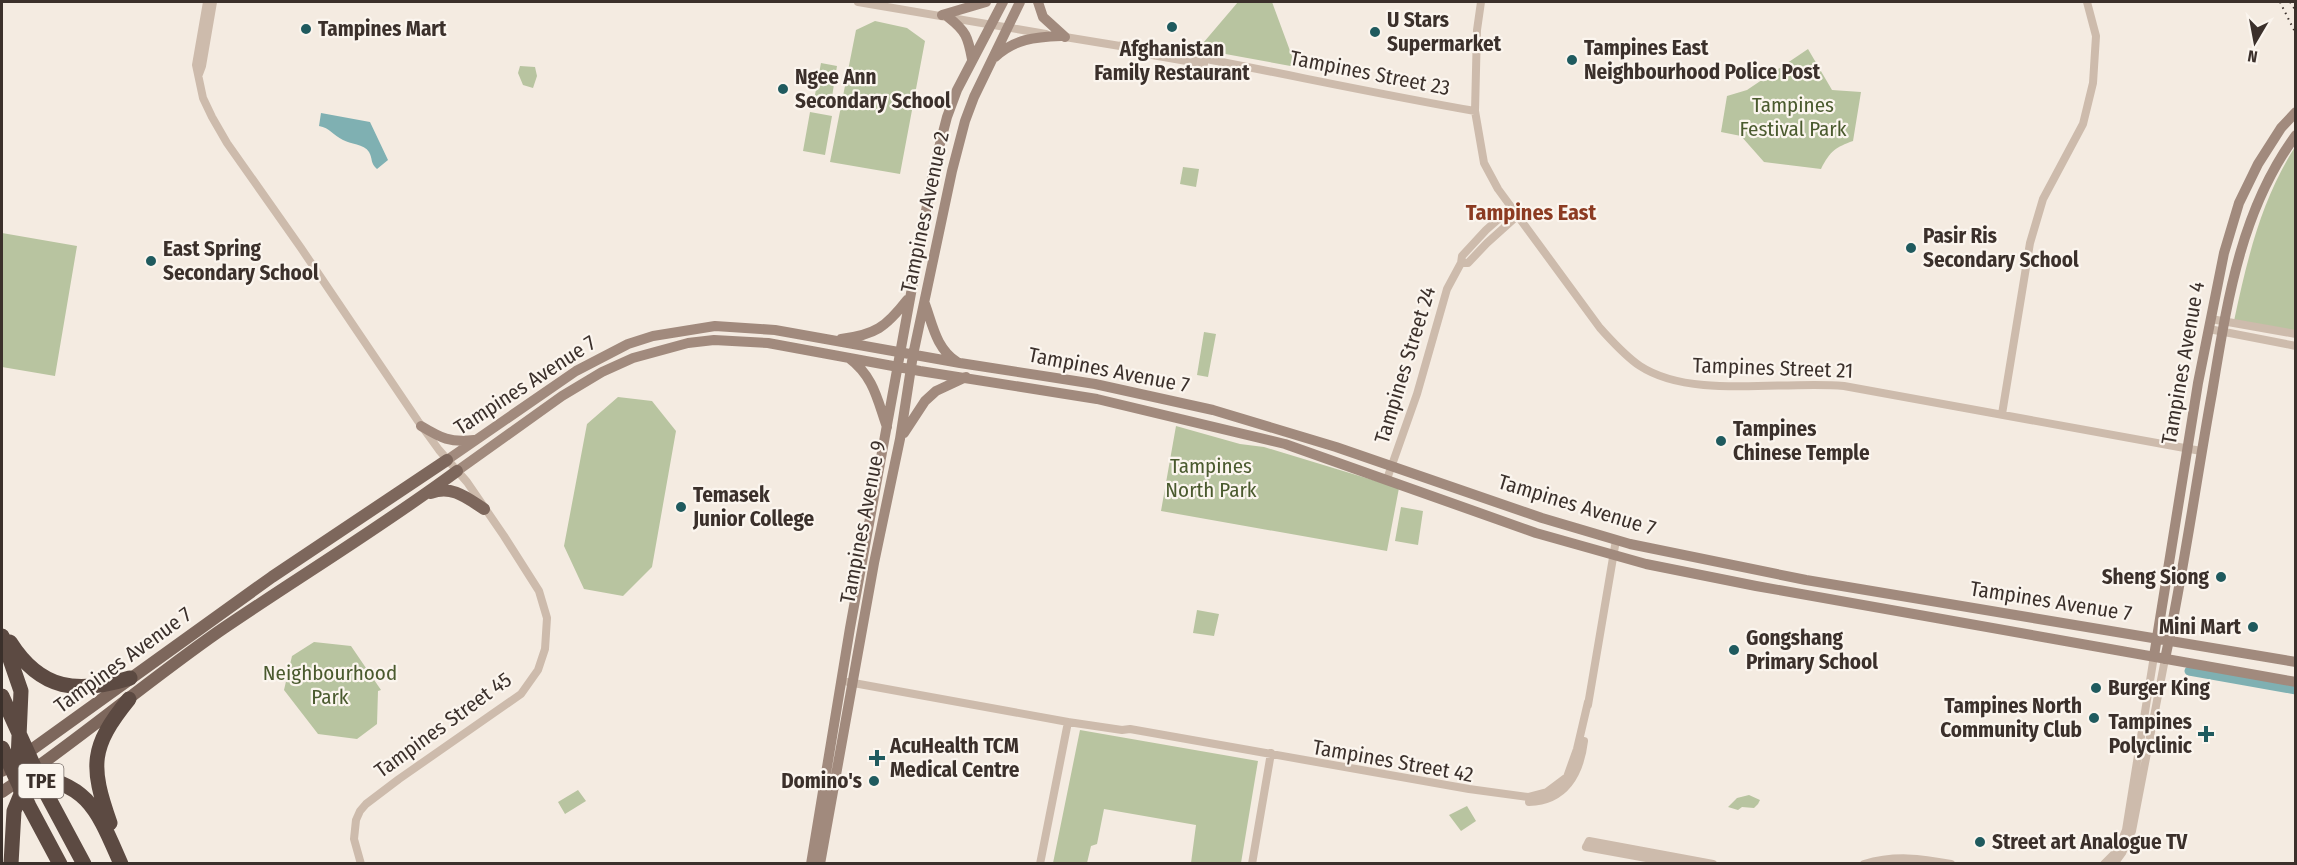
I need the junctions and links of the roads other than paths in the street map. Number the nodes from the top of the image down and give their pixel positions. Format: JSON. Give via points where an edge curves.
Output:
{"nodes":[{"id":1,"x":207,"y":2,"type":"edge"},
{"id":2,"x":213,"y":2,"type":"edge"},
{"id":3,"x":858,"y":2,"type":"edge"},
{"id":4,"x":986,"y":2,"type":"edge"},
{"id":5,"x":1003,"y":2,"type":"edge"},
{"id":6,"x":1020,"y":2,"type":"edge"},
{"id":7,"x":1038,"y":2,"type":"edge"},
{"id":8,"x":1481,"y":2,"type":"edge"},
{"id":9,"x":2087,"y":2,"type":"edge"},
{"id":10,"x":945,"y":16,"type":"junction"},
{"id":11,"x":990,"y":25,"type":"junction"},
{"id":12,"x":1006,"y":28,"type":"junction"},
{"id":13,"x":204,"y":34,"type":"junction"},
{"id":14,"x":1063,"y":36,"type":"junction"},
{"id":15,"x":972,"y":60,"type":"junction"},
{"id":16,"x":990,"y":61,"type":"junction"},
{"id":17,"x":1475,"y":111,"type":"junction"},
{"id":18,"x":2295,"y":112,"type":"edge"},
{"id":19,"x":2295,"y":135,"type":"edge"},
{"id":20,"x":1511,"y":208,"type":"junction"},
{"id":21,"x":1518,"y":216,"type":"junction"},
{"id":22,"x":1461,"y":263,"type":"junction"},
{"id":23,"x":909,"y":298,"type":"junction"},
{"id":24,"x":925,"y":303,"type":"junction"},
{"id":25,"x":2210,"y":324,"type":"junction"},
{"id":26,"x":2223,"y":327,"type":"junction"},
{"id":27,"x":2295,"y":334,"type":"edge"},
{"id":28,"x":830,"y":340,"type":"junction"},
{"id":29,"x":2295,"y":346,"type":"edge"},
{"id":30,"x":899,"y":353,"type":"junction"},
{"id":31,"x":913,"y":355,"type":"junction"},
{"id":32,"x":847,"y":356,"type":"junction"},
{"id":33,"x":960,"y":363,"type":"junction"},
{"id":34,"x":897,"y":367,"type":"junction"},
{"id":35,"x":911,"y":369,"type":"junction"},
{"id":36,"x":966,"y":377,"type":"junction"},
{"id":37,"x":2002,"y":414,"type":"junction"},
{"id":38,"x":421,"y":426,"type":"junction"},
{"id":39,"x":888,"y":428,"type":"junction"},
{"id":40,"x":900,"y":439,"type":"junction"},
{"id":41,"x":477,"y":440,"type":"junction"},
{"id":42,"x":2188,"y":448,"type":"junction"},
{"id":43,"x":2201,"y":451,"type":"junction"},
{"id":44,"x":447,"y":460,"type":"junction"},
{"id":45,"x":1392,"y":465,"type":"junction"},
{"id":46,"x":457,"y":471,"type":"junction"},
{"id":47,"x":1387,"y":479,"type":"junction"},
{"id":48,"x":422,"y":497,"type":"junction"},
{"id":49,"x":484,"y":509,"type":"junction"},
{"id":50,"x":1616,"y":540,"type":"junction"},
{"id":51,"x":1613,"y":556,"type":"junction"},
{"id":52,"x":2,"y":630,"type":"edge"},
{"id":53,"x":2,"y":636,"type":"edge"},
{"id":54,"x":2157,"y":638,"type":"junction"},
{"id":55,"x":2169,"y":640,"type":"junction"},
{"id":56,"x":2159,"y":658,"type":"junction"},
{"id":57,"x":2295,"y":662,"type":"edge"},
{"id":58,"x":130,"y":678,"type":"junction"},
{"id":59,"x":847,"y":682,"type":"junction"},
{"id":60,"x":2295,"y":682,"type":"edge"},
{"id":61,"x":2,"y":696,"type":"edge"},
{"id":62,"x":129,"y":699,"type":"junction"},
{"id":63,"x":1068,"y":722,"type":"junction"},
{"id":64,"x":2,"y":748,"type":"edge"},
{"id":65,"x":1271,"y":755,"type":"junction"},
{"id":66,"x":8,"y":764,"type":"edge"},
{"id":67,"x":23,"y":777,"type":"junction"},
{"id":68,"x":2,"y":792,"type":"edge"},
{"id":69,"x":2,"y":826,"type":"edge"},
{"id":70,"x":1685,"y":862,"type":"edge"},
{"id":71,"x":11,"y":864,"type":"edge"},
{"id":72,"x":23,"y":864,"type":"edge"},
{"id":73,"x":60,"y":864,"type":"edge"},
{"id":74,"x":84,"y":864,"type":"edge"},
{"id":75,"x":122,"y":864,"type":"edge"},
{"id":76,"x":361,"y":864,"type":"edge"},
{"id":77,"x":811,"y":864,"type":"edge"},
{"id":78,"x":820,"y":864,"type":"edge"},
{"id":79,"x":1040,"y":864,"type":"edge"},
{"id":80,"x":1252,"y":864,"type":"edge"},
{"id":81,"x":1713,"y":864,"type":"edge"},
{"id":82,"x":1864,"y":864,"type":"edge"},
{"id":83,"x":1911,"y":864,"type":"edge"},
{"id":84,"x":1922,"y":864,"type":"edge"},
{"id":85,"x":1951,"y":864,"type":"edge"},
{"id":86,"x":2104,"y":864,"type":"edge"},
{"id":87,"x":2114,"y":864,"type":"edge"}],
"edges":[{"from":1,"to":13,"type":"street"},
{"from":2,"to":13,"type":"street"},
{"from":3,"to":10,"type":"street","name":"Tampines Street 23"},
{"from":4,"to":10,"type":"main road"},
{"from":5,"to":11,"type":"main road","name":"Tampines Avenue 2"},
{"from":6,"to":12,"type":"main road","name":"Tampines Avenue 2"},
{"from":7,"to":14,"type":"main road","via":[[1043,17]]},
{"from":8,"to":17,"type":"street","name":"Tampines Street 21"},
{"from":9,"to":37,"type":"street","via":[[2096,36],[2093,82],[2082,124],[2043,199],[2032,237]]},
{"from":10,"to":11,"type":"street","name":"Tampines Street 23"},
{"from":10,"to":15,"type":"main road","via":[[967,36]]},
{"from":11,"to":12,"type":"street","name":"Tampines Street 23"},
{"from":11,"to":15,"type":"main road","name":"Tampines Avenue 2"},
{"from":12,"to":14,"type":"street","name":"Tampines Street 23"},
{"from":12,"to":16,"type":"main road","name":"Tampines Avenue 2"},
{"from":13,"to":38,"type":"street","name":"Tampines Street 45","via":[[196,65],[203,98],[226,143]]},
{"from":14,"to":16,"type":"main road","via":[[1016,42]]},
{"from":14,"to":17,"type":"street","name":"Tampines Street 23","via":[[1130,45],[1252,72],[1258,69]]},
{"from":15,"to":23,"type":"main road","name":"Tampines Avenue 2","via":[[946,117]]},
{"from":16,"to":24,"type":"main road","name":"Tampines Avenue 2","via":[[965,121]]},
{"from":17,"to":20,"type":"street","name":"Tampines Street 21","via":[[1484,164]]},
{"from":18,"to":25,"type":"main road","name":"Tampines Avenue 4","via":[[2258,164],[2240,203],[2224,253]]},
{"from":19,"to":26,"type":"main road","name":"Tampines Avenue 4","via":[[2255,207],[2238,259]]},
{"from":20,"to":21,"type":"street","name":"Tampines Street 21"},
{"from":20,"to":22,"type":"street","name":"Tampines Street 24","via":[[1462,256]]},
{"from":21,"to":22,"type":"street","name":"Tampines Street 24","via":[[1468,263]]},
{"from":21,"to":37,"type":"street","name":"Tampines Street 21","via":[[1600,328],[1632,360],[1652,372],[1698,385],[1844,386]]},
{"from":22,"to":45,"type":"street","name":"Tampines Street 24","via":[[1443,300]]},
{"from":23,"to":28,"type":"main road","via":[[870,334]]},
{"from":23,"to":30,"type":"main road","name":"Tampines Avenue 2"},
{"from":24,"to":31,"type":"main road","name":"Tampines Avenue 2"},
{"from":24,"to":33,"type":"main road","via":[[944,352]]},
{"from":25,"to":26,"type":"street"},
{"from":25,"to":42,"type":"main road","name":"Tampines Avenue 4"},
{"from":26,"to":27,"type":"street"},
{"from":26,"to":29,"type":"street"},
{"from":26,"to":43,"type":"main road","name":"Tampines Avenue 4"},
{"from":28,"to":30,"type":"main road","name":"Tampines Avenue 7"},
{"from":28,"to":41,"type":"main road","name":"Tampines Avenue 7","via":[[723,326],[652,336],[576,371]]},
{"from":30,"to":31,"type":"main road","name":"Tampines Avenue 7"},
{"from":30,"to":34,"type":"main road","name":"Tampines Avenue 2"},
{"from":31,"to":33,"type":"main road","name":"Tampines Avenue 7"},
{"from":31,"to":35,"type":"main road","name":"Tampines Avenue 2"},
{"from":32,"to":34,"type":"main road","name":"Tampines Avenue 7"},
{"from":32,"to":39,"type":"main road","via":[[870,380]]},
{"from":32,"to":46,"type":"main road","name":"Tampines Avenue 7","via":[[738,340],[661,349],[616,365],[586,382]]},
{"from":33,"to":45,"type":"main road","name":"Tampines Avenue 7","via":[[1095,384],[1213,410]]},
{"from":34,"to":35,"type":"main road","name":"Tampines Avenue 7"},
{"from":34,"to":39,"type":"main road","name":"Tampines Avenue 9"},
{"from":35,"to":36,"type":"main road","name":"Tampines Avenue 7"},
{"from":35,"to":40,"type":"main road","name":"Tampines Avenue 9"},
{"from":36,"to":40,"type":"main road","via":[[936,391],[925,401]]},
{"from":36,"to":47,"type":"main road","name":"Tampines Avenue 7","via":[[1145,409],[1285,444]]},
{"from":37,"to":42,"type":"street","name":"Tampines Street 21"},
{"from":38,"to":41,"type":"main road","via":[[454,442]]},
{"from":38,"to":44,"type":"street","name":"Tampines Street 45"},
{"from":39,"to":59,"type":"main road","name":"Tampines Avenue 9"},
{"from":40,"to":59,"type":"main road","name":"Tampines Avenue 9"},
{"from":41,"to":44,"type":"main road","name":"Tampines Avenue 7"},
{"from":42,"to":43,"type":"street","name":"Tampines Street 21"},
{"from":42,"to":54,"type":"main road","name":"Tampines Avenue 4"},
{"from":43,"to":55,"type":"main road","name":"Tampines Avenue 4"},
{"from":44,"to":46,"type":"street","name":"Tampines Street 45"},
{"from":44,"to":58,"type":"main road","name":"Tampines Avenue 7"},
{"from":45,"to":47,"type":"street","name":"Tampines Street 24"},
{"from":45,"to":50,"type":"main road","name":"Tampines Avenue 7"},
{"from":46,"to":48,"type":"main road","name":"Tampines Avenue 7"},
{"from":46,"to":49,"type":"street","name":"Tampines Street 45"},
{"from":47,"to":51,"type":"main road","name":"Tampines Avenue 7","via":[[1536,533]]},
{"from":48,"to":49,"type":"main road","via":[[436,491],[458,492]]},
{"from":48,"to":62,"type":"main road","name":"Tampines Avenue 7","via":[[219,632]]},
{"from":49,"to":76,"type":"street","name":"Tampines Street 45","via":[[541,594],[547,618],[546,649],[538,670],[521,694],[366,804],[354,830]]},
{"from":50,"to":51,"type":"street","name":"Tampines Street 42"},
{"from":50,"to":54,"type":"main road","name":"Tampines Avenue 7","via":[[1777,575]]},
{"from":51,"to":56,"type":"main road","name":"Tampines Avenue 7","via":[[1714,579]]},
{"from":51,"to":65,"type":"street","name":"Tampines Street 42","via":[[1583,749],[1576,775],[1563,791],[1542,801],[1512,800]]},
{"from":52,"to":58,"type":"highway","via":[[18,655],[46,680],[85,687]]},
{"from":53,"to":66,"type":"highway","via":[[21,691]]},
{"from":54,"to":55,"type":"main road","name":"Tampines Avenue 7"},
{"from":54,"to":56,"type":"main road","name":"Tampines Avenue 4"},
{"from":55,"to":56,"type":"main road","name":"Tampines Avenue 4"},
{"from":55,"to":57,"type":"main road","name":"Tampines Avenue 7"},
{"from":56,"to":60,"type":"main road","name":"Tampines Avenue 7"},
{"from":56,"to":86,"type":"street","via":[[2126,830],[2117,851]]},
{"from":56,"to":87,"type":"street","via":[[2132,831]]},
{"from":58,"to":66,"type":"main road","name":"Tampines Avenue 7"},
{"from":59,"to":63,"type":"street","name":"Tampines Street 42"},
{"from":59,"to":77,"type":"main road","name":"Tampines Avenue 9"},
{"from":59,"to":78,"type":"main road","name":"Tampines Avenue 9"},
{"from":61,"to":74,"type":"highway","number":"TPE"},
{"from":62,"to":67,"type":"main road","name":"Tampines Avenue 7"},
{"from":62,"to":75,"type":"highway","via":[[109,723],[95,772]]},
{"from":63,"to":65,"type":"street","name":"Tampines Street 42"},
{"from":63,"to":79,"type":"street"},
{"from":64,"to":73,"type":"highway","number":"TPE"},
{"from":65,"to":80,"type":"street"},
{"from":66,"to":67,"type":"highway"},
{"from":67,"to":68,"type":"main road","name":"Tampines Avenue 7"},
{"from":67,"to":71,"type":"highway","via":[[14,811]]},
{"from":67,"to":75,"type":"highway","via":[[54,779],[87,799]]},
{"from":69,"to":72,"type":"highway"},
{"from":70,"to":70,"type":"street","via":[[1586,847],[1586,845],[1589,841]]},
{"from":70,"to":81,"type":"street"},
{"from":82,"to":85,"type":"street","via":[[1896,857]]},
{"from":83,"to":84,"type":"street"}]}
